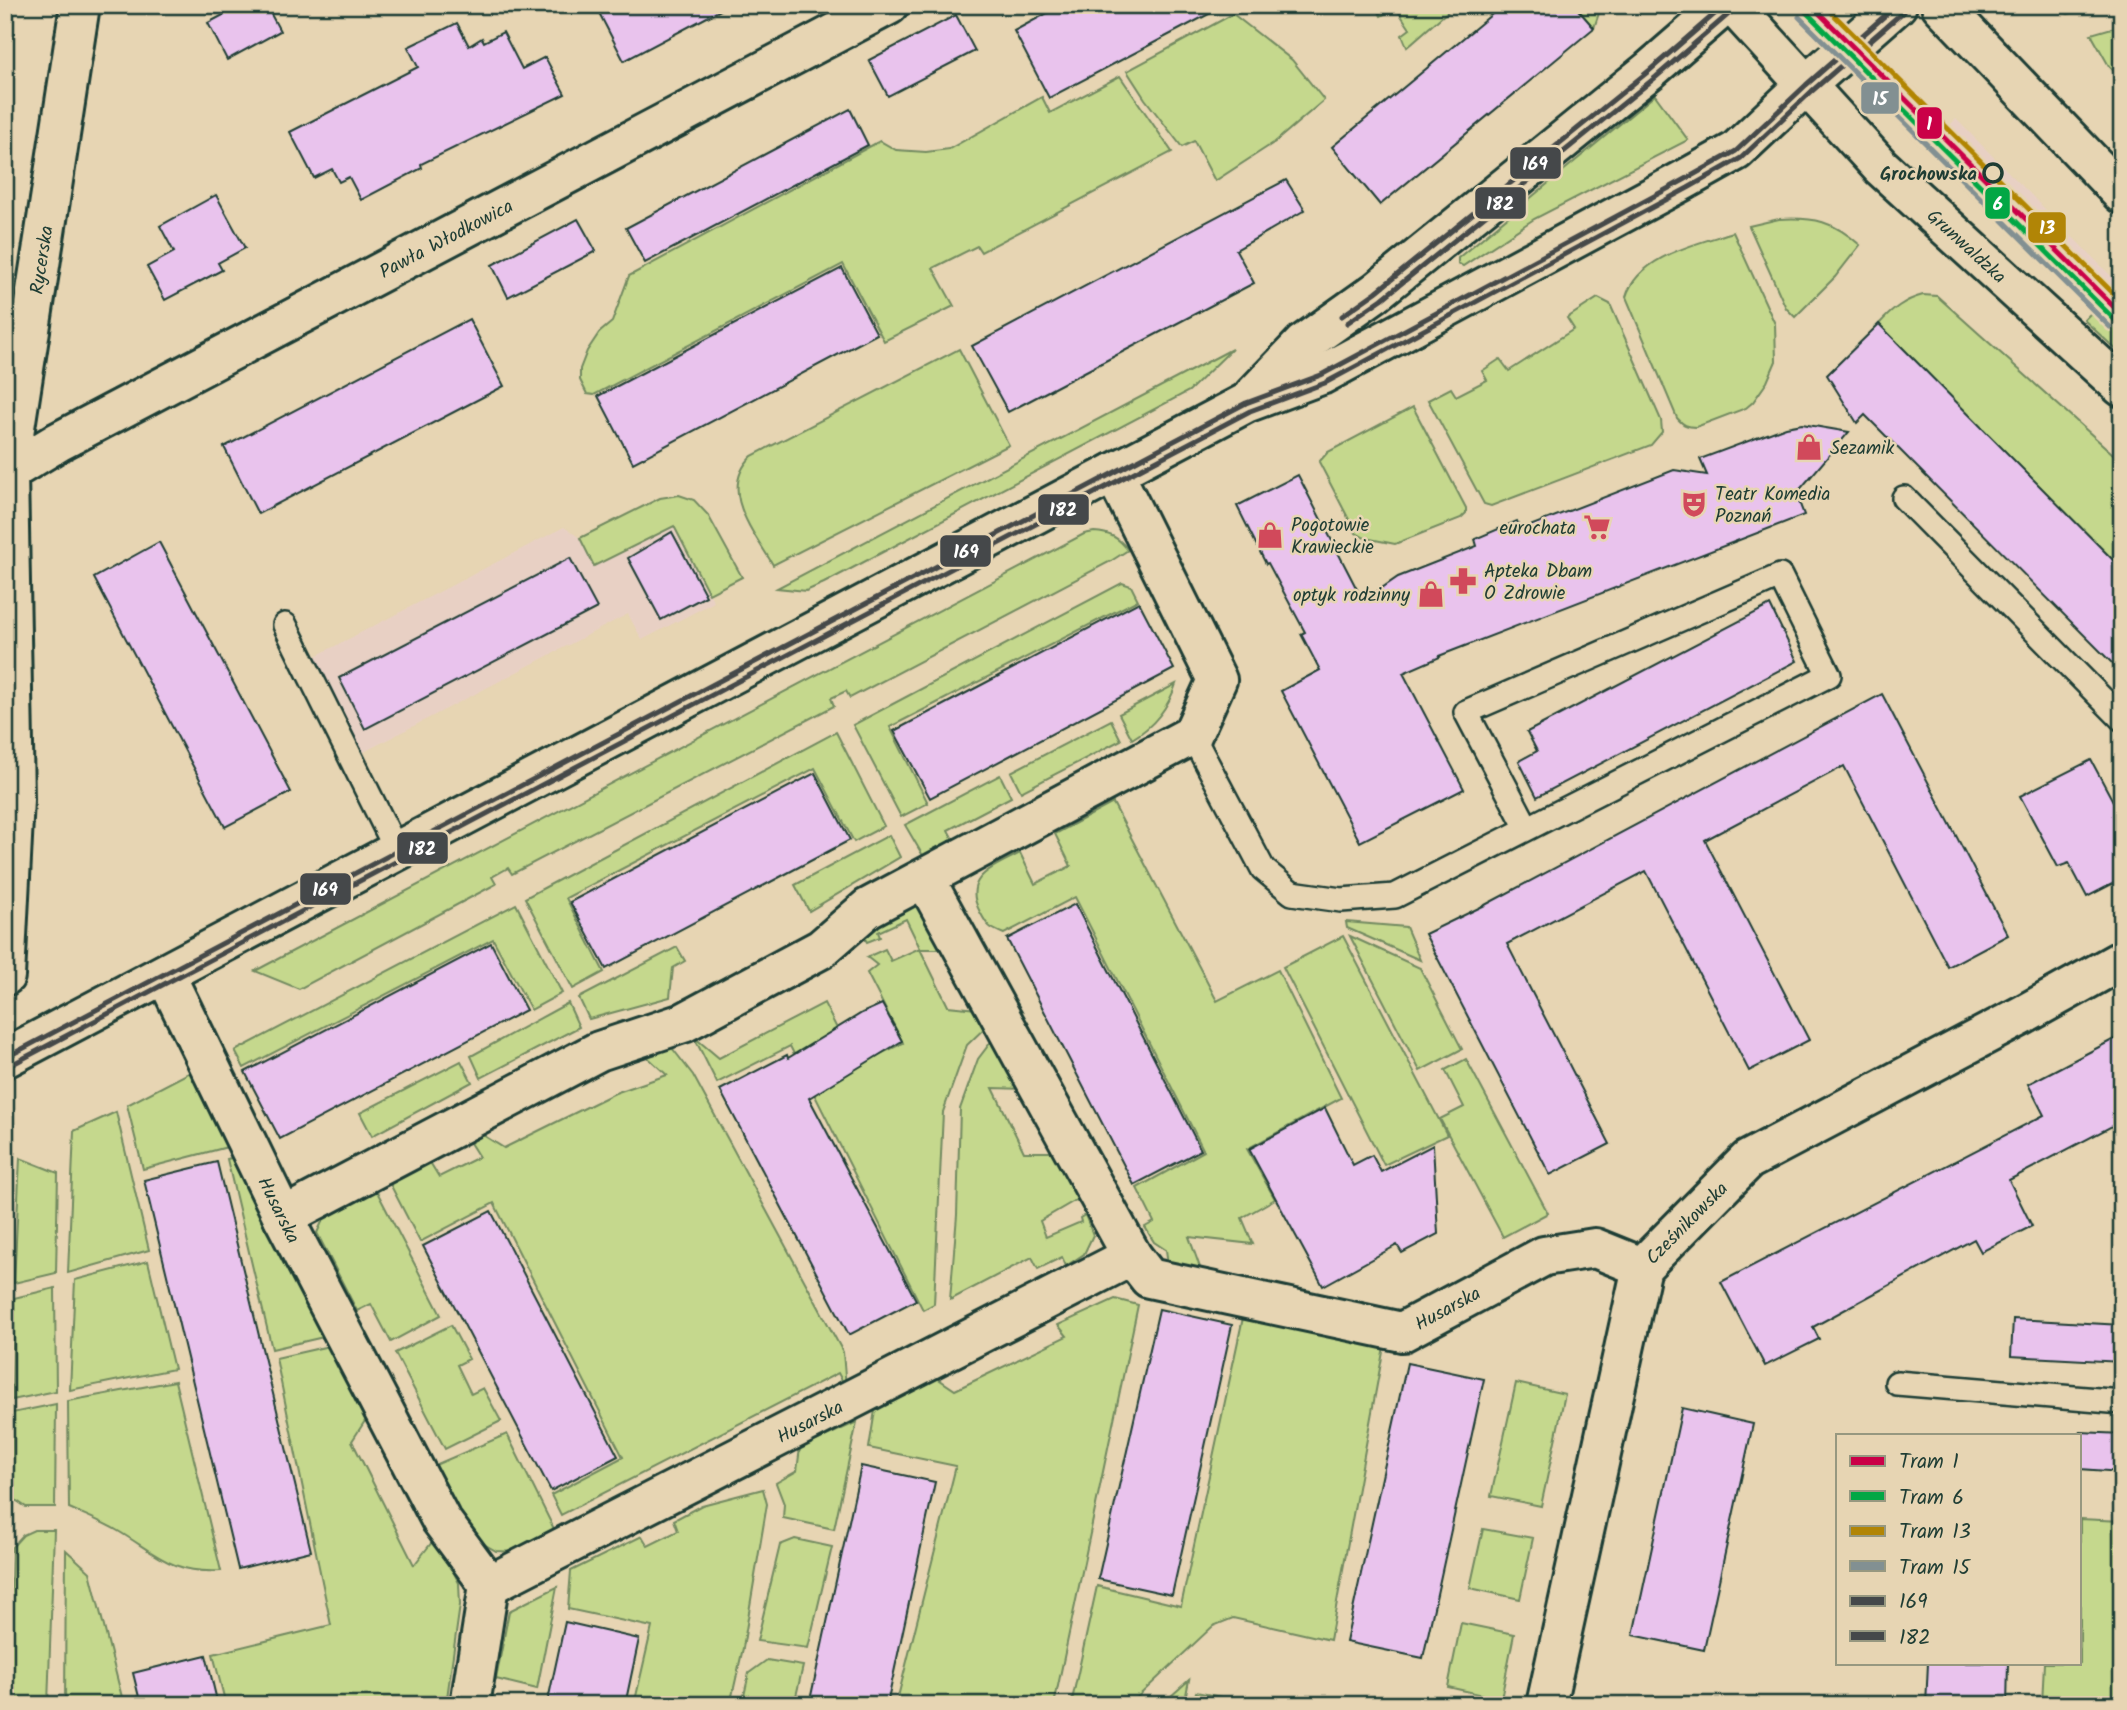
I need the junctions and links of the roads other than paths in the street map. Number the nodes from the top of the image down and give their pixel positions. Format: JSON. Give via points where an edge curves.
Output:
{"nodes":[{"id":1,"x":80,"y":5,"type":"edge"},
{"id":2,"x":889,"y":5,"type":"edge"},
{"id":3,"x":1725,"y":5,"type":"edge"},
{"id":4,"x":1733,"y":5,"type":"edge"},
{"id":5,"x":1897,"y":5,"type":"edge"},
{"id":6,"x":1941,"y":5,"type":"edge"},
{"id":7,"x":1806,"y":85,"type":"junction"},
{"id":8,"x":2122,"y":194,"type":"edge"},
{"id":9,"x":2122,"y":387,"type":"edge"},
{"id":10,"x":1247,"y":403,"type":"junction"},
{"id":11,"x":1114,"y":473,"type":"junction"},
{"id":12,"x":7,"y":474,"type":"edge"},
{"id":13,"x":1904,"y":499,"type":"dead end"},
{"id":14,"x":285,"y":625,"type":"dead end"},
{"id":15,"x":2122,"y":719,"type":"edge"},
{"id":16,"x":1192,"y":735,"type":"junction"},
{"id":17,"x":9,"y":799,"type":"edge"},
{"id":18,"x":1527,"y":828,"type":"junction"},
{"id":19,"x":397,"y":851,"type":"junction"},
{"id":20,"x":925,"y":879,"type":"junction"},
{"id":21,"x":2122,"y":960,"type":"edge"},
{"id":22,"x":165,"y":974,"type":"junction"},
{"id":23,"x":5,"y":975,"type":"edge"},
{"id":24,"x":5,"y":1058,"type":"edge"},
{"id":25,"x":283,"y":1217,"type":"junction"},
{"id":26,"x":1132,"y":1256,"type":"junction"},
{"id":27,"x":1642,"y":1267,"type":"junction"},
{"id":28,"x":1897,"y":1383,"type":"dead end"},
{"id":29,"x":2122,"y":1402,"type":"edge"},
{"id":30,"x":489,"y":1586,"type":"junction"},
{"id":31,"x":470,"y":1705,"type":"edge"},
{"id":32,"x":1546,"y":1705,"type":"edge"}],
"edges":[{"from":1,"to":12,"type":"street","name":"Rycerska"},
{"from":2,"to":12,"type":"street","name":"Pawła Włodkowica","via":[[58,442]]},
{"from":3,"to":10,"type":"street","via":[[1386,283],[1303,344]]},
{"from":4,"to":7,"type":"street","name":"Grunwaldzka"},
{"from":5,"to":7,"type":"street"},
{"from":6,"to":8,"type":"street"},
{"from":7,"to":9,"type":"street","name":"Grunwaldzka","via":[[1888,174]]},
{"from":7,"to":10,"type":"street","via":[[1736,150],[1321,375]]},
{"from":10,"to":11,"type":"street"},
{"from":11,"to":16,"type":"street","via":[[1217,680]]},
{"from":11,"to":19,"type":"street"},
{"from":12,"to":17,"type":"street","name":"Rycerska"},
{"from":13,"to":15,"type":"lane"},
{"from":14,"to":19,"type":"lane"},
{"from":16,"to":18,"type":"lane","via":[[1263,869],[1292,893],[1341,900],[1395,896]]},
{"from":16,"to":20,"type":"street"},
{"from":17,"to":23,"type":"street","name":"Rycerska"},
{"from":18,"to":18,"type":"lane","via":[[1466,712],[1780,576],[1829,675]]},
{"from":19,"to":22,"type":"street"},
{"from":20,"to":25,"type":"street","via":[[868,908],[821,950],[683,1023],[598,1051]]},
{"from":20,"to":26,"type":"street","name":"Husarska"},
{"from":21,"to":27,"type":"street","name":"Cześnikowska","via":[[1748,1160]]},
{"from":22,"to":24,"type":"street"},
{"from":22,"to":25,"type":"street","name":"Husarska"},
{"from":25,"to":30,"type":"street","name":"Husarska","via":[[441,1520]]},
{"from":26,"to":27,"type":"street","name":"Husarska","via":[[1149,1278],[1402,1332],[1544,1256],[1595,1248]]},
{"from":26,"to":30,"type":"street","name":"Husarska"},
{"from":27,"to":32,"type":"street","name":"Cześnikowska"},
{"from":28,"to":29,"type":"lane"},
{"from":30,"to":31,"type":"street"}]}
